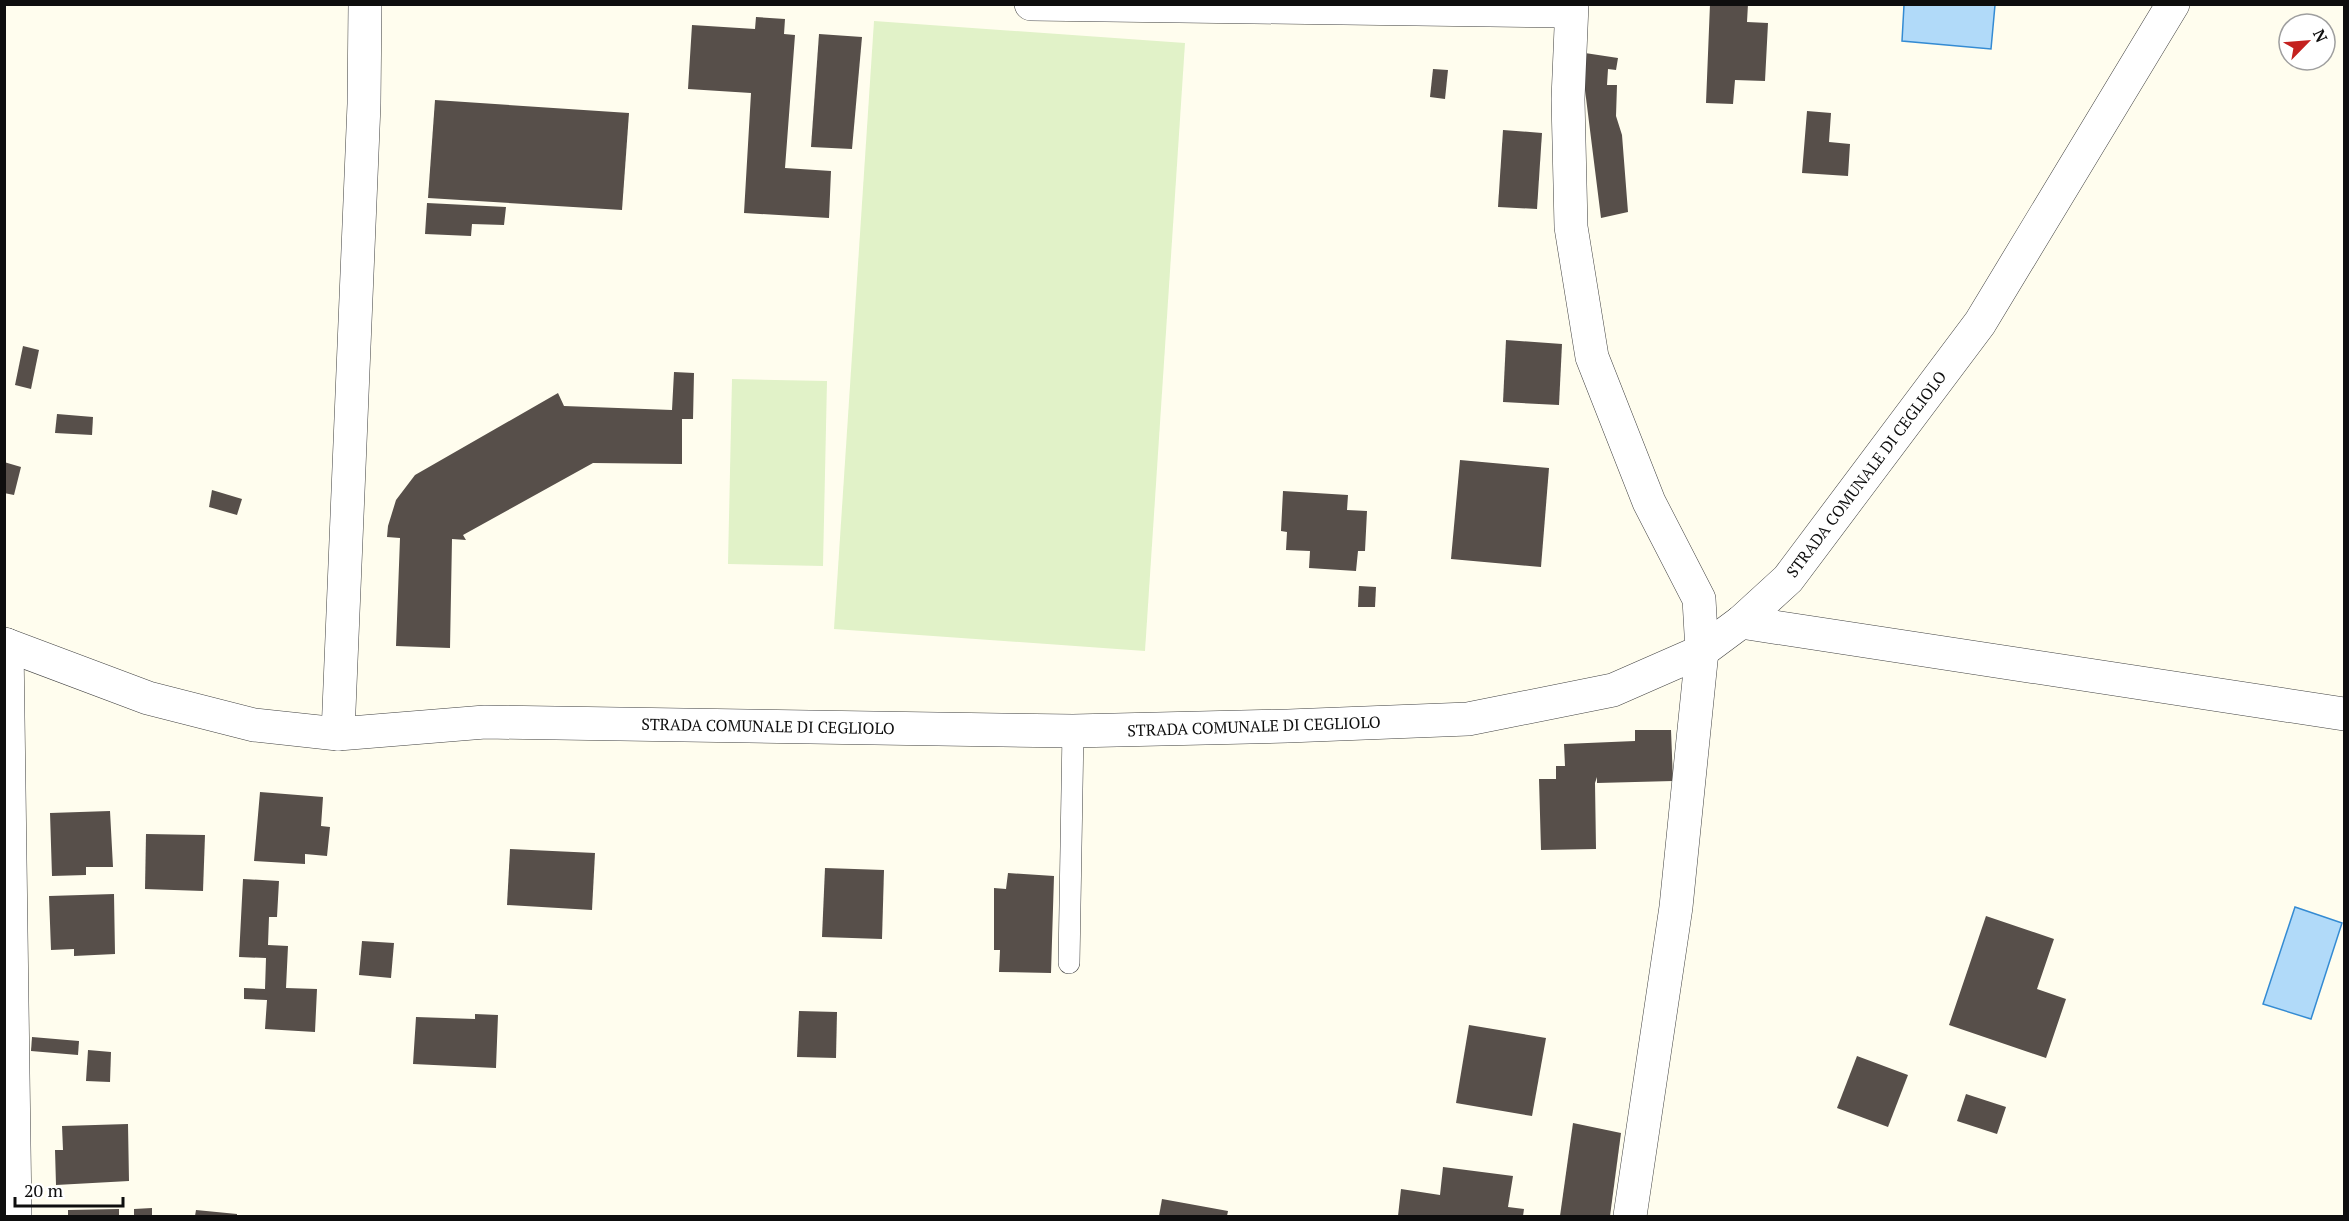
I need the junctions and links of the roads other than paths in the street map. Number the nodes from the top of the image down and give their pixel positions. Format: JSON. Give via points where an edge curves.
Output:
{"nodes":[{"id":1,"x":365,"y":4,"type":"edge"},
{"id":2,"x":1031,"y":4,"type":"edge"},
{"id":3,"x":2173,"y":4,"type":"edge"},
{"id":4,"x":1571,"y":8,"type":"edge"},
{"id":5,"x":1741,"y":622,"type":"junction"},
{"id":6,"x":6,"y":645,"type":"edge"},
{"id":7,"x":1702,"y":651,"type":"junction"},
{"id":8,"x":2344,"y":714,"type":"edge"},
{"id":9,"x":1072,"y":731,"type":"junction"},
{"id":10,"x":338,"y":734,"type":"junction"},
{"id":11,"x":1069,"y":963,"type":"dead end"},
{"id":12,"x":15,"y":1216,"type":"edge"},
{"id":13,"x":1630,"y":1216,"type":"edge"}],
"edges":[{"from":1,"to":10,"type":"street"},
{"from":2,"to":4,"type":"street"},
{"from":3,"to":5,"type":"street","name":"STRADA COMUNALE DI CEGLIOLO","via":[[1980,323],[1788,579]]},
{"from":4,"to":7,"type":"street","via":[[1571,227],[1592,357],[1649,502],[1699,599]]},
{"from":5,"to":7,"type":"street","name":"STRADA COMUNALE DI CEGLIOLO"},
{"from":5,"to":8,"type":"street"},
{"from":6,"to":10,"type":"street","name":"STRADA COMUNALE DI CEGLIOLO","via":[[148,698],[254,725]]},
{"from":6,"to":12,"type":"street"},
{"from":7,"to":9,"type":"street","name":"STRADA COMUNALE DI CEGLIOLO","via":[[1613,690],[1468,719]]},
{"from":7,"to":13,"type":"street","via":[[1676,907]]},
{"from":9,"to":10,"type":"street","name":"STRADA COMUNALE DI CEGLIOLO","via":[[485,722]]},
{"from":9,"to":11,"type":"lane"}]}
